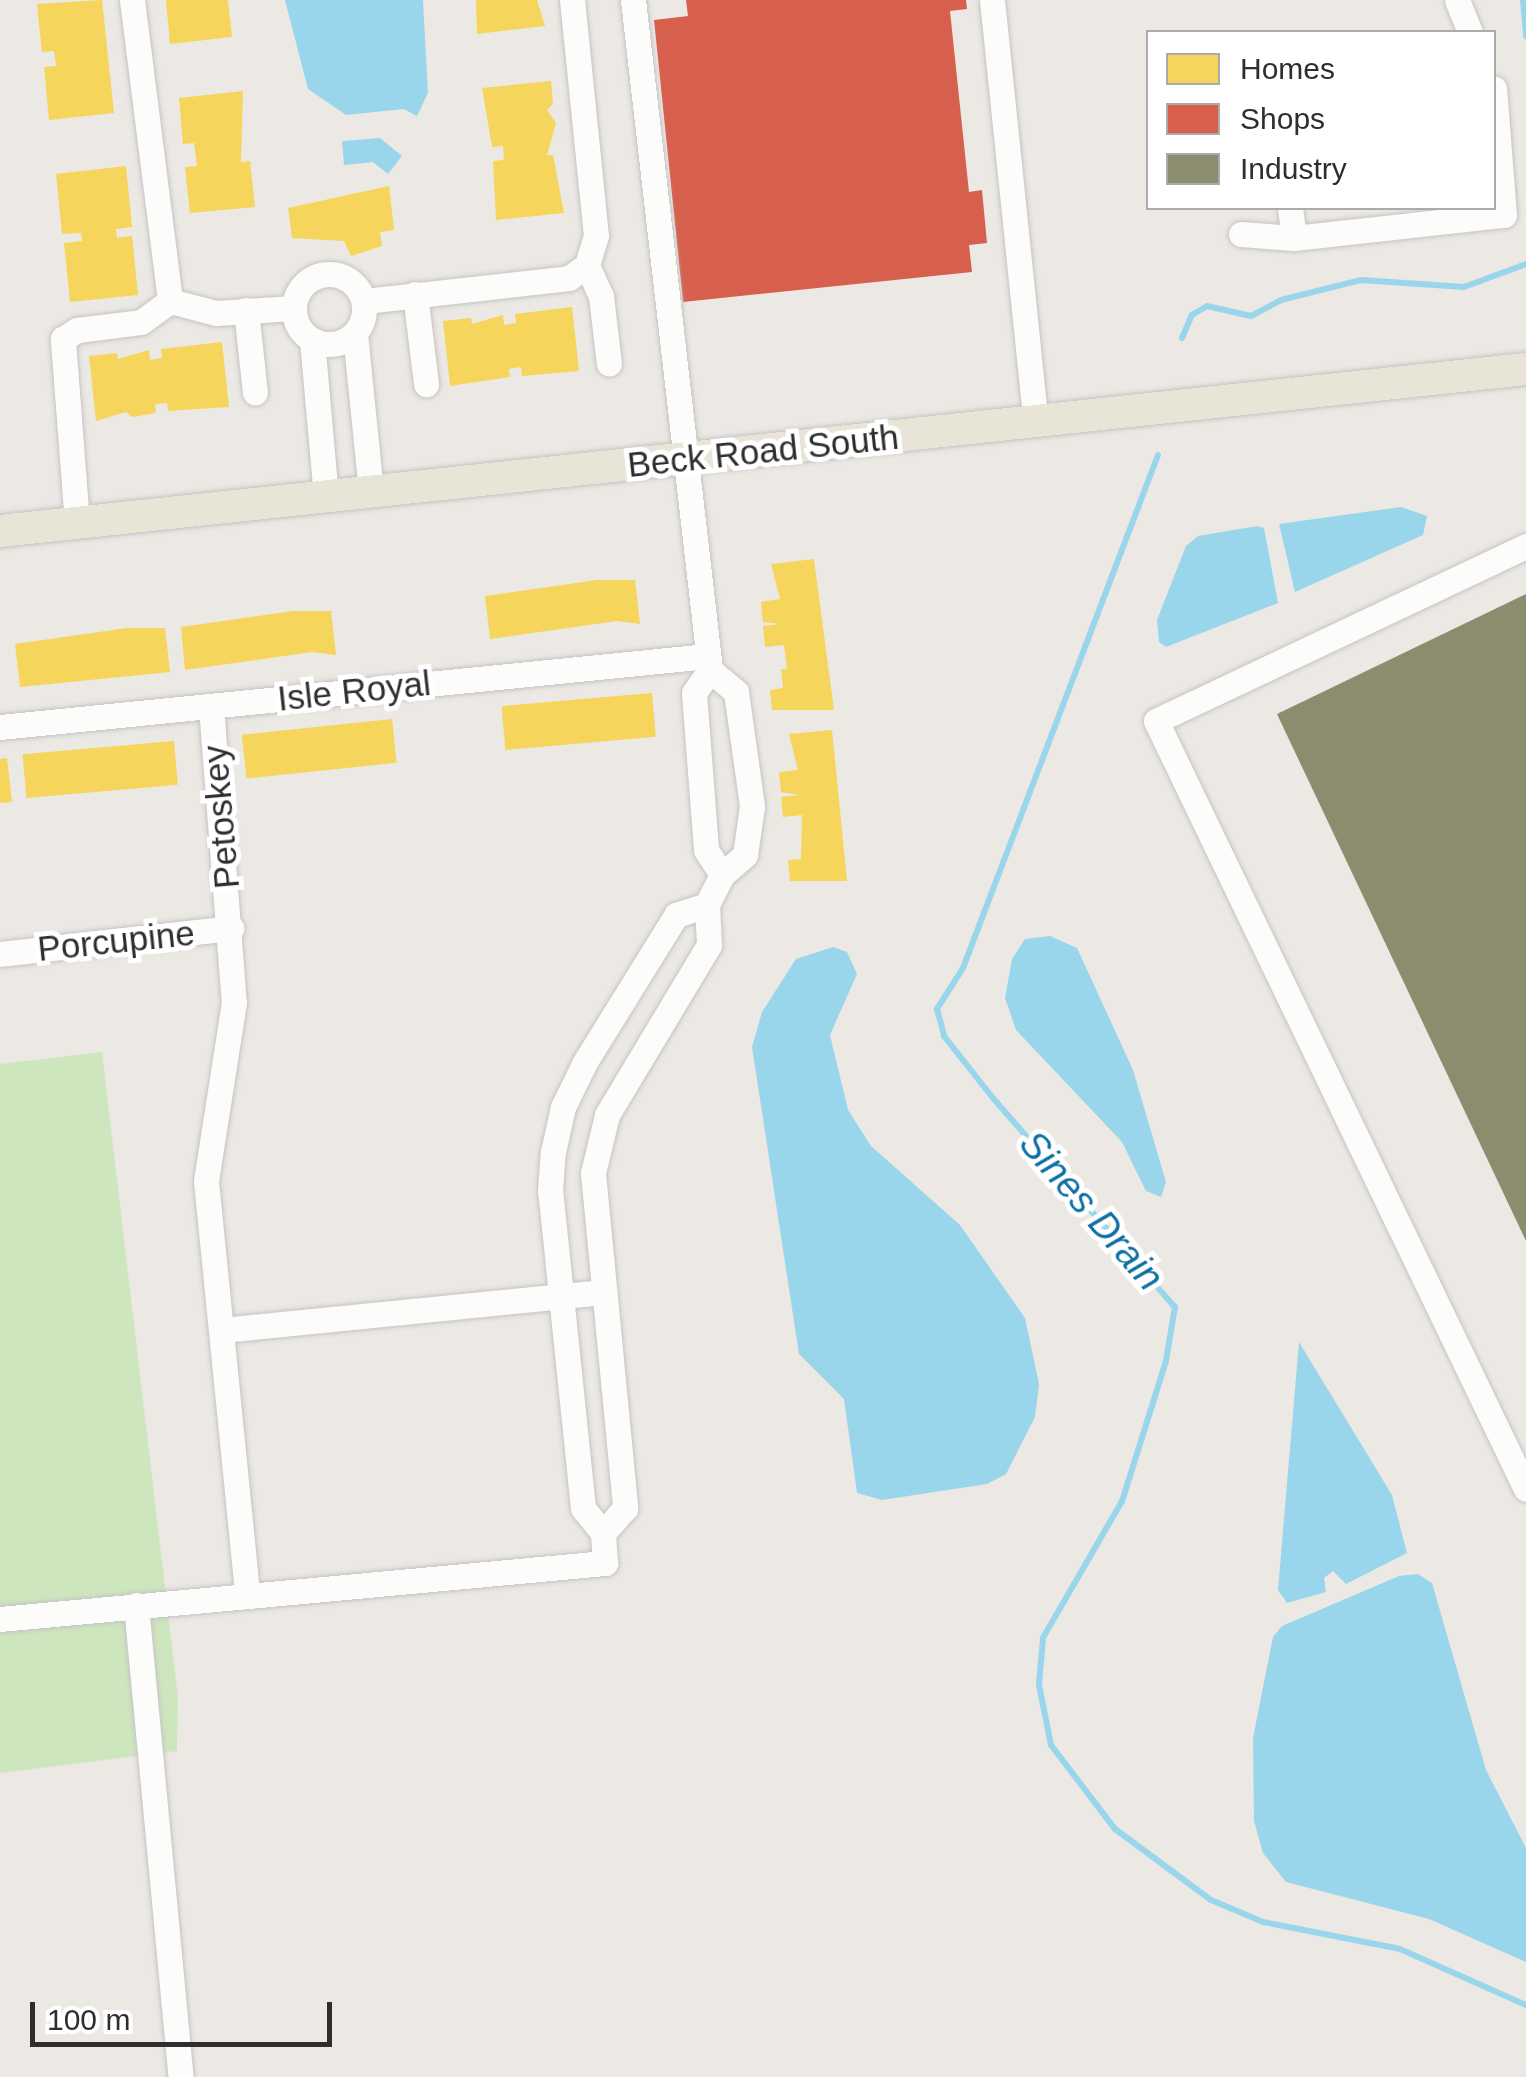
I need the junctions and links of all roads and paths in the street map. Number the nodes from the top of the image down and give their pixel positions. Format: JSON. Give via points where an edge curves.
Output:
{"nodes":[{"id":1,"x":132,"y":0,"type":"edge"},
{"id":2,"x":572,"y":0,"type":"edge"},
{"id":3,"x":634,"y":0,"type":"edge"},
{"id":4,"x":992,"y":0,"type":"edge"},
{"id":5,"x":1457,"y":0,"type":"edge"},
{"id":6,"x":1469,"y":30,"type":"edge"},
{"id":7,"x":1496,"y":117,"type":"edge"},
{"id":8,"x":1290,"y":210,"type":"edge"},
{"id":9,"x":1242,"y":234,"type":"dead end"},
{"id":10,"x":1294,"y":238,"type":"junction"},
{"id":11,"x":586,"y":265,"type":"junction"},
{"id":12,"x":415,"y":294,"type":"junction"},
{"id":13,"x":365,"y":301,"type":"junction"},
{"id":14,"x":170,"y":302,"type":"junction"},
{"id":15,"x":293,"y":308,"type":"junction"},
{"id":16,"x":246,"y":310,"type":"junction"},
{"id":17,"x":355,"y":334,"type":"junction"},
{"id":18,"x":312,"y":340,"type":"junction"},
{"id":19,"x":609,"y":364,"type":"dead end"},
{"id":20,"x":1526,"y":370,"type":"edge"},
{"id":21,"x":426,"y":384,"type":"dead end"},
{"id":22,"x":255,"y":393,"type":"dead end"},
{"id":23,"x":1036,"y":423,"type":"junction"},
{"id":24,"x":682,"y":459,"type":"junction"},
{"id":25,"x":372,"y":492,"type":"junction"},
{"id":26,"x":326,"y":496,"type":"junction"},
{"id":27,"x":77,"y":523,"type":"junction"},
{"id":28,"x":0,"y":530,"type":"edge"},
{"id":29,"x":1526,"y":546,"type":"edge"},
{"id":30,"x":709,"y":663,"type":"junction"},
{"id":31,"x":211,"y":706,"type":"junction"},
{"id":32,"x":0,"y":727,"type":"edge"},
{"id":33,"x":722,"y":875,"type":"junction"},
{"id":34,"x":707,"y":905,"type":"junction"},
{"id":35,"x":232,"y":928,"type":"junction"},
{"id":36,"x":0,"y":954,"type":"edge"},
{"id":37,"x":603,"y":1292,"type":"junction"},
{"id":38,"x":560,"y":1295,"type":"junction"},
{"id":39,"x":222,"y":1330,"type":"junction"},
{"id":40,"x":1526,"y":1490,"type":"edge"},
{"id":41,"x":603,"y":1533,"type":"junction"},
{"id":42,"x":247,"y":1594,"type":"junction"},
{"id":43,"x":136,"y":1606,"type":"junction"},
{"id":44,"x":0,"y":1619,"type":"edge"},
{"id":45,"x":181,"y":2077,"type":"edge"}],
"edges":[{"from":1,"to":14,"type":"street"},
{"from":2,"to":11,"type":"street","via":[[596,236]]},
{"from":3,"to":24,"type":"street"},
{"from":4,"to":23,"type":"street"},
{"from":5,"to":6,"type":"street"},
{"from":7,"to":10,"type":"street","via":[[1504,216]]},
{"from":8,"to":10,"type":"street"},
{"from":9,"to":10,"type":"street"},
{"from":11,"to":12,"type":"street","via":[[568,278]]},
{"from":11,"to":19,"type":"street","via":[[601,296]]},
{"from":12,"to":13,"type":"street"},
{"from":12,"to":21,"type":"street"},
{"from":13,"to":15,"type":"street","via":[[344,277],[320,276],[303,284]]},
{"from":13,"to":17,"type":"street"},
{"from":14,"to":16,"type":"street","via":[[191,310]]},
{"from":14,"to":27,"type":"street","via":[[141,322],[77,330],[63,339]]},
{"from":15,"to":16,"type":"street"},
{"from":15,"to":18,"type":"street"},
{"from":16,"to":22,"type":"street"},
{"from":17,"to":18,"type":"street","via":[[335,343]]},
{"from":17,"to":25,"type":"street"},
{"from":18,"to":26,"type":"street"},
{"from":20,"to":23,"type":"main road","name":"Beck Road South"},
{"from":23,"to":24,"type":"main road","name":"Beck Road South"},
{"from":24,"to":25,"type":"main road","name":"Beck Road South"},
{"from":24,"to":30,"type":"street"},
{"from":25,"to":26,"type":"main road","name":"Beck Road South"},
{"from":26,"to":27,"type":"main road","name":"Beck Road South"},
{"from":27,"to":28,"type":"main road","name":"Beck Road South"},
{"from":29,"to":40,"type":"street","via":[[1156,721]]},
{"from":30,"to":31,"type":"street","name":"Isle Royal"},
{"from":30,"to":33,"type":"street","via":[[694,693],[706,850]]},
{"from":30,"to":33,"type":"street","via":[[736,692],[752,806],[744,855]]},
{"from":31,"to":32,"type":"street","name":"Isle Royal"},
{"from":31,"to":35,"type":"street","name":"Petoskey"},
{"from":33,"to":34,"type":"street"},
{"from":34,"to":37,"type":"street","via":[[709,945],[607,1114],[598,1143],[593,1173]]},
{"from":34,"to":38,"type":"street","via":[[676,915],[563,1107],[550,1191]]},
{"from":35,"to":36,"type":"street","name":"Porcupine"},
{"from":35,"to":39,"type":"street","name":"Petoskey","via":[[230,1048],[206,1180]]},
{"from":37,"to":38,"type":"street"},
{"from":37,"to":41,"type":"street","via":[[626,1508]]},
{"from":38,"to":39,"type":"street"},
{"from":38,"to":41,"type":"street","via":[[582,1508]]},
{"from":39,"to":42,"type":"street","name":"Petoskey"},
{"from":41,"to":42,"type":"street","via":[[605,1563]]},
{"from":42,"to":43,"type":"street"},
{"from":43,"to":44,"type":"street"},
{"from":43,"to":45,"type":"street"}]}
